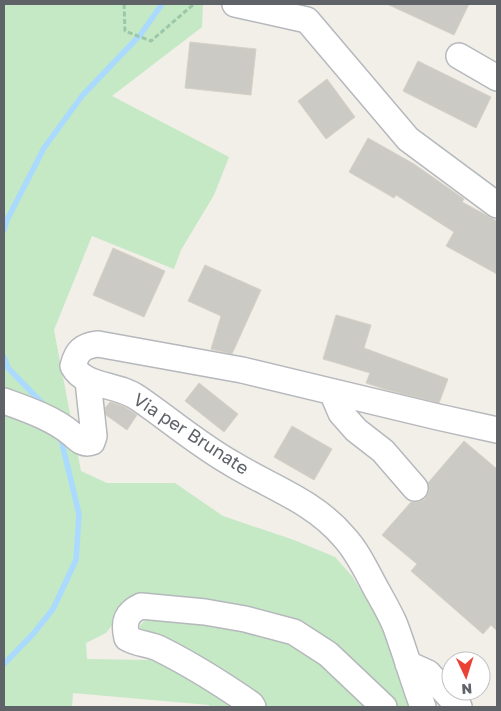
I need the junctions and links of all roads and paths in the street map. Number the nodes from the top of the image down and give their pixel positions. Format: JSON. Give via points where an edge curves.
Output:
{"nodes":[{"id":1,"x":124,"y":4,"type":"edge"},
{"id":2,"x":194,"y":4,"type":"edge"},
{"id":3,"x":235,"y":4,"type":"edge"},
{"id":4,"x":459,"y":56,"type":"dead end"},
{"id":5,"x":497,"y":78,"type":"edge"},
{"id":6,"x":497,"y":206,"type":"edge"},
{"id":7,"x":4,"y":381,"type":"edge"},
{"id":8,"x":88,"y":381,"type":"junction"},
{"id":9,"x":332,"y":392,"type":"junction"},
{"id":10,"x":34,"y":414,"type":"edge"},
{"id":11,"x":497,"y":430,"type":"edge"},
{"id":12,"x":416,"y":488,"type":"dead end"},
{"id":13,"x":408,"y":664,"type":"junction"},
{"id":14,"x":254,"y":707,"type":"edge"},
{"id":15,"x":384,"y":707,"type":"edge"},
{"id":16,"x":423,"y":707,"type":"edge"},
{"id":17,"x":460,"y":707,"type":"edge"}],
"edges":[{"from":1,"to":2,"type":"path","via":[[125,30],[151,41]]},
{"from":3,"to":6,"type":"street","via":[[306,20],[408,139]]},
{"from":4,"to":5,"type":"street"},
{"from":7,"to":10,"type":"street"},
{"from":8,"to":9,"type":"street","via":[[77,374],[73,366],[75,358],[80,350],[98,344],[242,370]]},
{"from":8,"to":10,"type":"street","via":[[92,442],[82,443]]},
{"from":8,"to":13,"type":"street","name":"Via per Brunate","via":[[116,387],[137,397],[231,464],[324,516],[361,560],[394,624]]},
{"from":9,"to":11,"type":"street"},
{"from":9,"to":12,"type":"street","via":[[346,419],[383,451]]},
{"from":13,"to":16,"type":"street","name":"Via per Brunate"},
{"from":13,"to":17,"type":"street","via":[[428,673]]},
{"from":14,"to":15,"type":"street","via":[[204,673],[158,648],[127,638],[124,629],[126,618],[141,606],[245,618],[294,632],[328,654]]}]}
